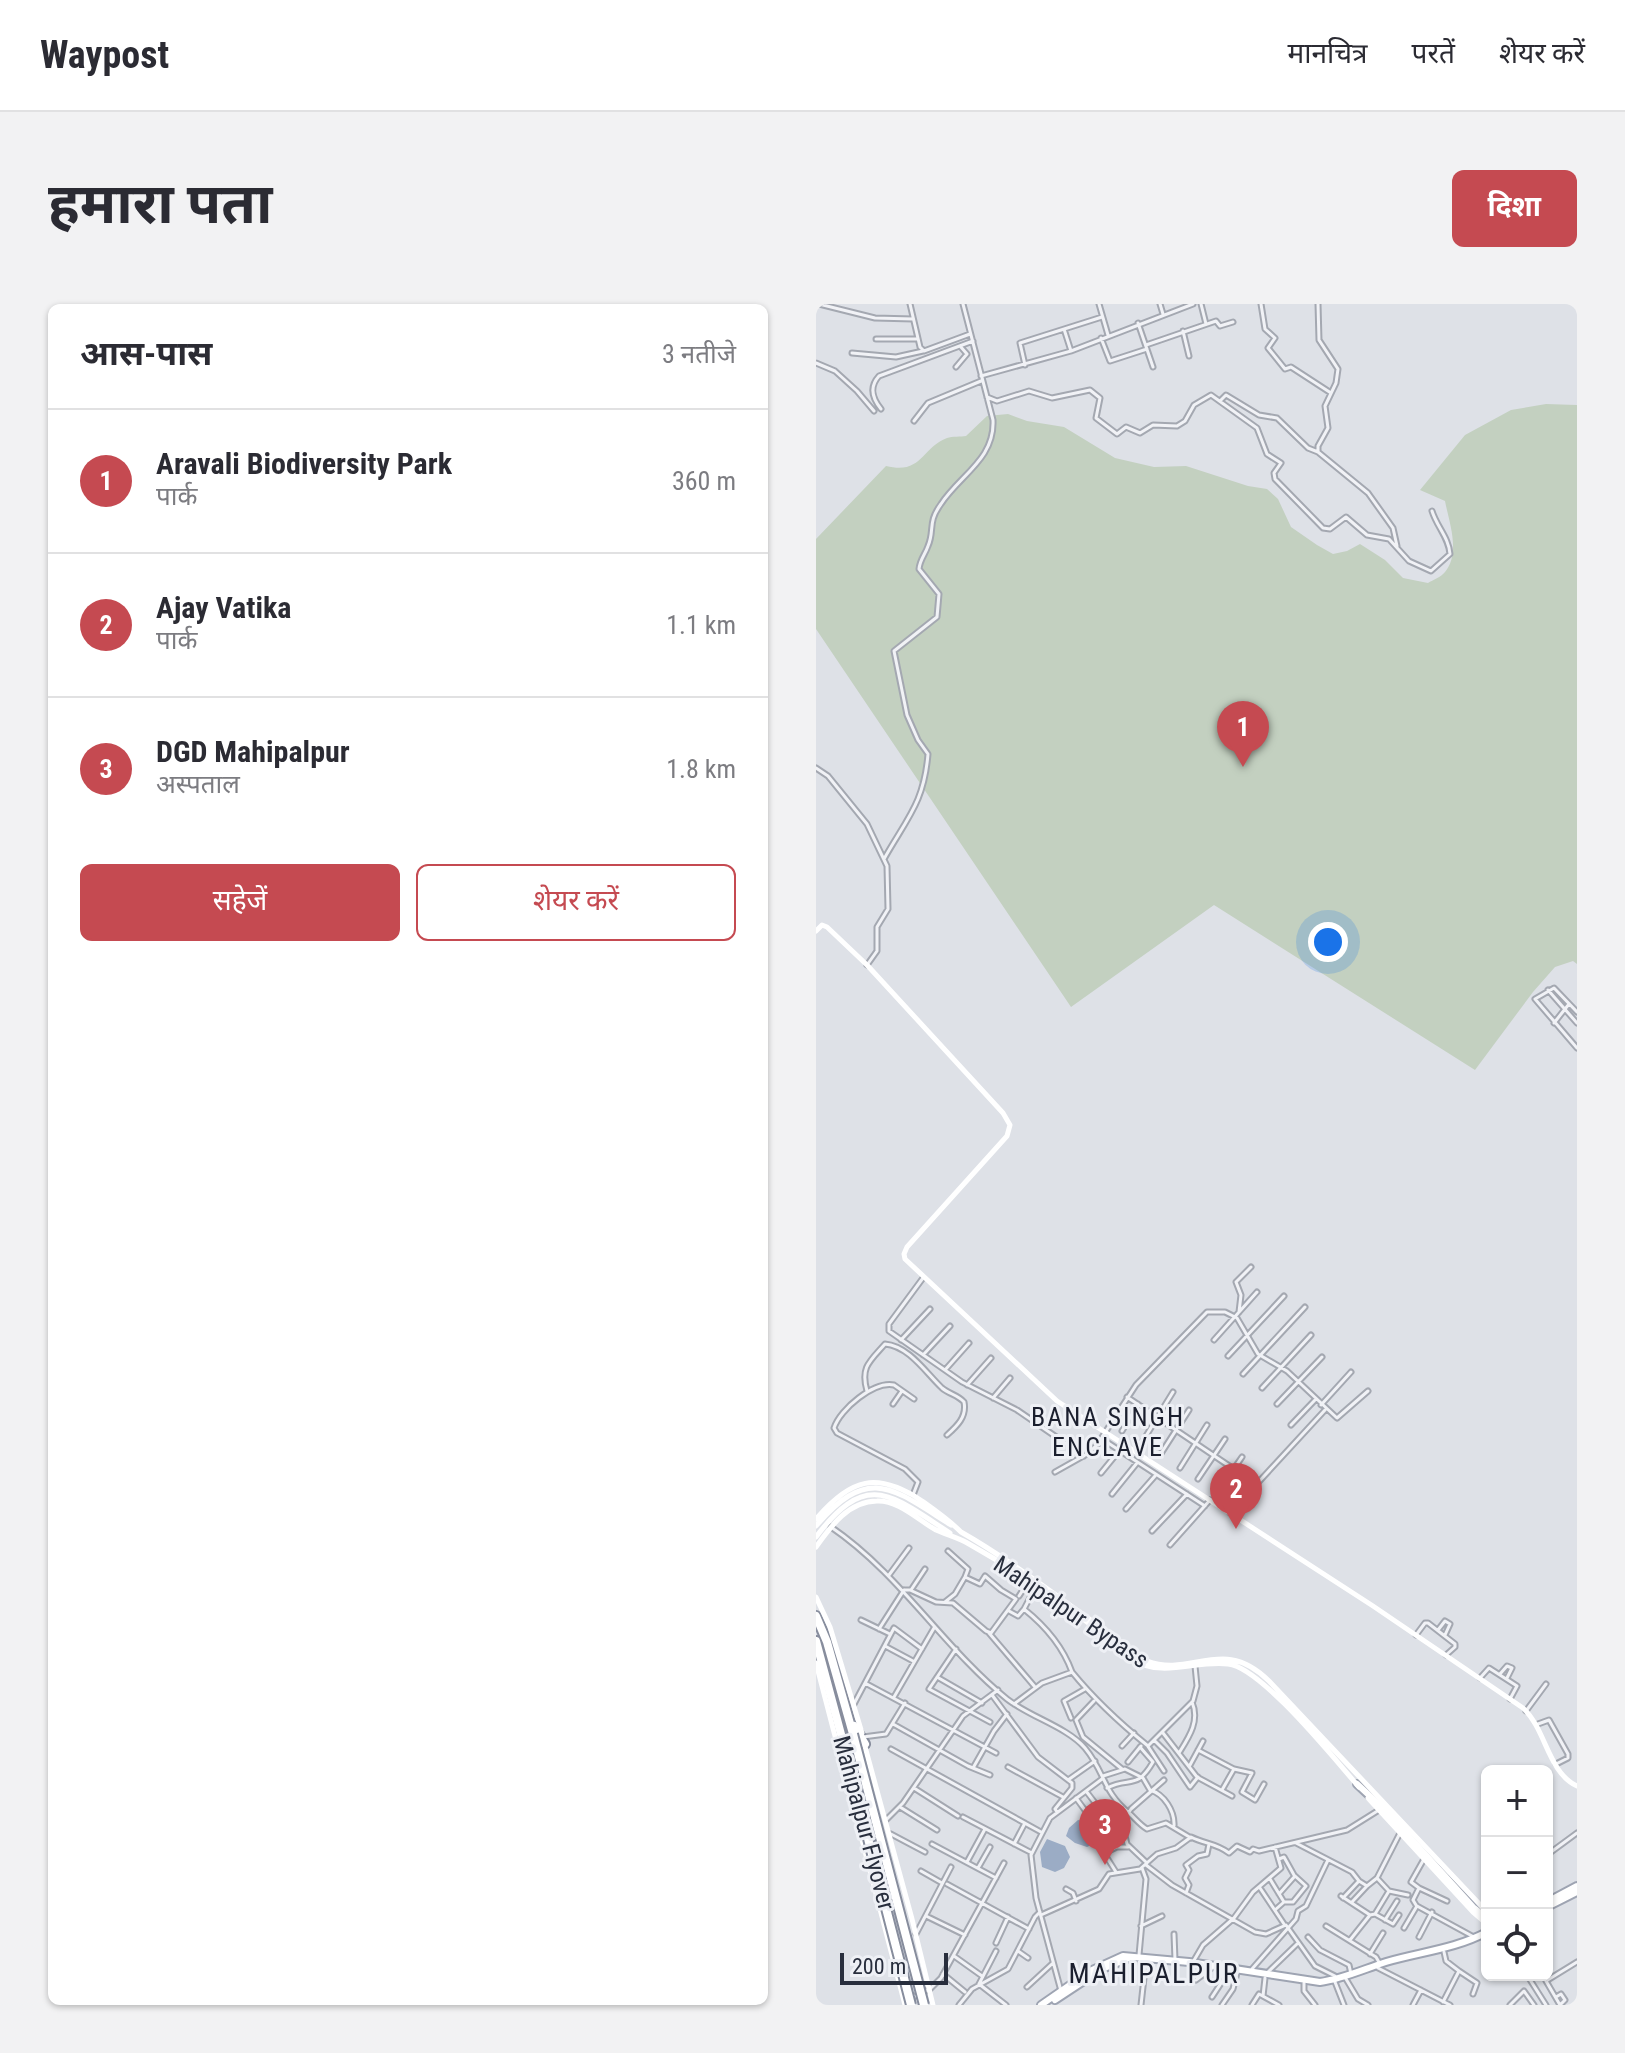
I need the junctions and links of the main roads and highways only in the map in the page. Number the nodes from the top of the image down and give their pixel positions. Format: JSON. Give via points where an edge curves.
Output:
{"nodes":[{"id":1,"x":816,"y":1616,"type":"edge"},
{"id":2,"x":816,"y":1641,"type":"edge"},
{"id":3,"x":847,"y":1715,"type":"junction"},
{"id":4,"x":864,"y":1741,"type":"road end"},
{"id":5,"x":1357,"y":1784,"type":"road end"},
{"id":6,"x":1577,"y":1891,"type":"edge"},
{"id":7,"x":1553,"y":1903,"type":"edge"},
{"id":8,"x":1481,"y":1909,"type":"edge"},
{"id":9,"x":1481,"y":1936,"type":"edge"},
{"id":10,"x":1481,"y":1938,"type":"edge"},
{"id":11,"x":1140,"y":1956,"type":"junction"},
{"id":12,"x":1379,"y":1966,"type":"junction"},
{"id":13,"x":1265,"y":1976,"type":"junction"},
{"id":14,"x":1342,"y":1979,"type":"junction"},
{"id":15,"x":906,"y":2004,"type":"edge"},
{"id":16,"x":924,"y":2005,"type":"edge"},
{"id":17,"x":1041,"y":2005,"type":"edge"},
{"id":18,"x":1047,"y":2005,"type":"edge"}],
"edges":[{"from":1,"to":3,"type":"highway"},
{"from":2,"to":15,"type":"highway","name":"Mahipalpur Flyover","bridge":true},
{"from":3,"to":4,"type":"highway"},
{"from":3,"to":16,"type":"highway","name":"Mahipalpur Flyover","bridge":true},
{"from":5,"to":8,"type":"main road"},
{"from":6,"to":7,"type":"main road"},
{"from":9,"to":12,"type":"main road"},
{"from":10,"to":12,"type":"main road","via":[[1463,1948]]},
{"from":11,"to":13,"type":"main road"},
{"from":11,"to":13,"type":"main road"},
{"from":11,"to":17,"type":"main road","via":[[1110,1960]]},
{"from":11,"to":18,"type":"main road","via":[[1110,1965]]},
{"from":12,"to":14,"type":"main road"},
{"from":13,"to":14,"type":"main road","via":[[1316,1982]]},
{"from":13,"to":14,"type":"main road","via":[[1304,1983]]}]}
